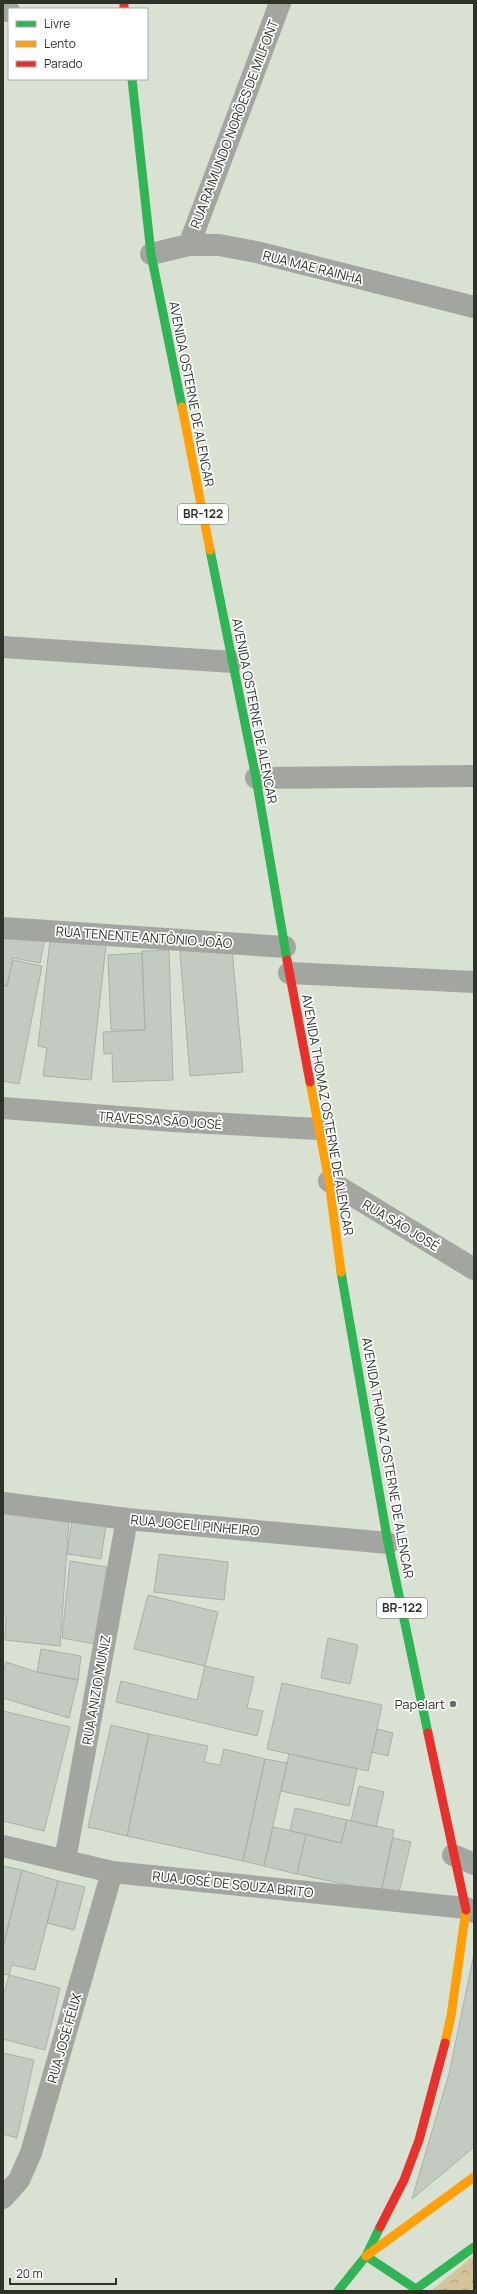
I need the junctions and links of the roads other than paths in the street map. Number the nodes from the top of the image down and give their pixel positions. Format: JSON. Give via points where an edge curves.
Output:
{"nodes":[{"id":1,"x":280,"y":3,"type":"edge"},
{"id":2,"x":132,"y":80,"type":"edge"},
{"id":3,"x":188,"y":245,"type":"junction"},
{"id":4,"x":151,"y":254,"type":"junction"},
{"id":5,"x":474,"y":307,"type":"edge"},
{"id":6,"x":3,"y":647,"type":"edge"},
{"id":7,"x":233,"y":662,"type":"junction"},
{"id":8,"x":474,"y":776,"type":"edge"},
{"id":9,"x":256,"y":778,"type":"junction"},
{"id":10,"x":3,"y":928,"type":"edge"},
{"id":11,"x":285,"y":947,"type":"junction"},
{"id":12,"x":289,"y":973,"type":"junction"},
{"id":13,"x":474,"y":982,"type":"edge"},
{"id":14,"x":3,"y":1108,"type":"edge"},
{"id":15,"x":318,"y":1129,"type":"junction"},
{"id":16,"x":329,"y":1180,"type":"junction"},
{"id":17,"x":474,"y":1269,"type":"edge"},
{"id":18,"x":3,"y":1503,"type":"edge"},
{"id":19,"x":127,"y":1519,"type":"junction"},
{"id":20,"x":388,"y":1543,"type":"junction"},
{"id":21,"x":3,"y":1846,"type":"edge"},
{"id":22,"x":453,"y":1855,"type":"junction"},
{"id":23,"x":66,"y":1860,"type":"junction"},
{"id":24,"x":474,"y":1864,"type":"edge"},
{"id":25,"x":112,"y":1872,"type":"junction"},
{"id":26,"x":470,"y":1910,"type":"edge"},
{"id":27,"x":474,"y":2177,"type":"edge"},
{"id":28,"x":3,"y":2198,"type":"edge"},
{"id":29,"x":474,"y":2247,"type":"edge"},
{"id":30,"x":366,"y":2256,"type":"junction"},
{"id":31,"x":415,"y":2290,"type":"edge"},
{"id":32,"x":338,"y":2291,"type":"edge"}],
"edges":[{"from":1,"to":3,"type":"street","name":"RUA RAIMUNDO NORÕES DE MILFONT"},
{"from":2,"to":4,"type":"main road","name":"AVENIDA OSTERNE DE ALENCAR","number":"BR-122"},
{"from":3,"to":4,"type":"street","name":"RUA MAE RAINHA"},
{"from":3,"to":5,"type":"street","name":"RUA MAE RAINHA","via":[[219,245],[256,252]]},
{"from":4,"to":7,"type":"main road","name":"AVENIDA OSTERNE DE ALENCAR","number":"BR-122"},
{"from":6,"to":7,"type":"street"},
{"from":7,"to":9,"type":"main road","name":"AVENIDA OSTERNE DE ALENCAR","number":"BR-122"},
{"from":8,"to":9,"type":"street"},
{"from":9,"to":11,"type":"main road","name":"AVENIDA OSTERNE DE ALENCAR","number":"BR-122"},
{"from":10,"to":11,"type":"street","name":"RUA TENENTE ANTÔNIO JOÃO"},
{"from":11,"to":12,"type":"main road","name":"AVENIDA THOMAZ OSTERNE DE ALENCAR","number":"BR-122"},
{"from":12,"to":13,"type":"street"},
{"from":12,"to":15,"type":"main road","name":"AVENIDA THOMAZ OSTERNE DE ALENCAR","number":"BR-122"},
{"from":14,"to":15,"type":"street","name":"TRAVESSA SÃO JOSÉ"},
{"from":15,"to":16,"type":"main road","name":"AVENIDA THOMAZ OSTERNE DE ALENCAR","number":"BR-122"},
{"from":16,"to":17,"type":"street","name":"RUA SÃO JOSÉ"},
{"from":16,"to":20,"type":"main road","name":"AVENIDA THOMAZ OSTERNE DE ALENCAR","number":"BR-122","via":[[341,1270]]},
{"from":18,"to":19,"type":"street","name":"RUA JOCELI PINHEIRO"},
{"from":19,"to":20,"type":"street","name":"RUA JOCELI PINHEIRO"},
{"from":19,"to":23,"type":"street","name":"RUA ANIZIO MUNIZ"},
{"from":20,"to":22,"type":"main road","name":"AVENIDA THOMAZ OSTERNE DE ALENCAR","number":"BR-122"},
{"from":21,"to":23,"type":"street","name":"RUA JOSÉ DE SOUZA BRITO"},
{"from":22,"to":24,"type":"street"},
{"from":22,"to":26,"type":"main road","name":"AVENIDA THOMAZ OSTERNE DE ALENCAR","number":"BR-122"},
{"from":23,"to":25,"type":"street","name":"RUA JOSÉ DE SOUZA BRITO"},
{"from":25,"to":26,"type":"street","name":"RUA JOSÉ DE SOUZA BRITO"},
{"from":25,"to":28,"type":"street","name":"RUA JOSÉ FÉLIX","via":[[31,2153],[19,2180]]},
{"from":26,"to":30,"type":"main road","name":"AVENIDA THOMAZ OSTERNE DE ALENCAR","number":"BR-122","via":[[451,2016],[432,2096],[404,2180]]},
{"from":27,"to":30,"type":"main road"},
{"from":29,"to":31,"type":"main road"},
{"from":30,"to":31,"type":"main road"},
{"from":30,"to":32,"type":"main road","number":"BR-122"}]}
